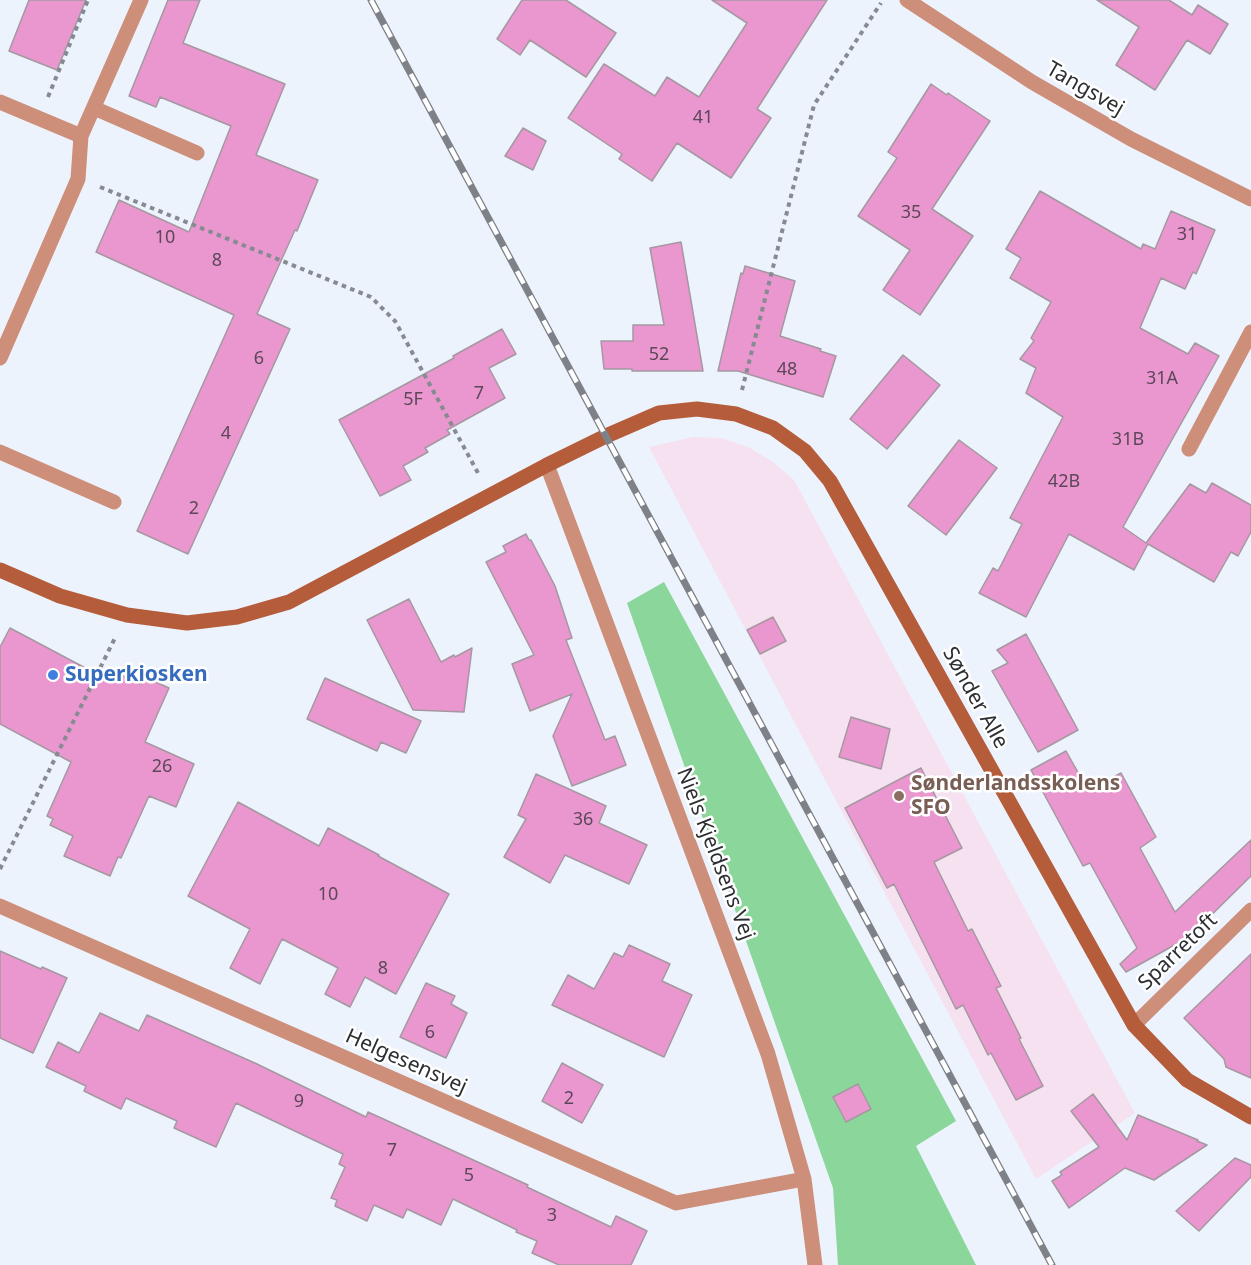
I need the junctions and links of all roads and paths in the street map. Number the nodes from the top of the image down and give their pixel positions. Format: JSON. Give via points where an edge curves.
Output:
{"nodes":[{"id":1,"x":88,"y":0,"type":"edge"},
{"id":2,"x":141,"y":0,"type":"edge"},
{"id":3,"x":883,"y":0,"type":"edge"},
{"id":4,"x":907,"y":0,"type":"edge"},
{"id":5,"x":0,"y":102,"type":"edge"},
{"id":6,"x":94,"y":108,"type":"junction"},
{"id":7,"x":39,"y":120,"type":"junction"},
{"id":8,"x":81,"y":136,"type":"junction"},
{"id":9,"x":197,"y":153,"type":"dead end"},
{"id":10,"x":78,"y":178,"type":"junction"},
{"id":11,"x":1251,"y":199,"type":"edge"},
{"id":12,"x":1251,"y":332,"type":"edge"},
{"id":13,"x":0,"y":358,"type":"edge"},
{"id":14,"x":736,"y":414,"type":"junction"},
{"id":15,"x":1189,"y":449,"type":"dead end"},
{"id":16,"x":0,"y":452,"type":"edge"},
{"id":17,"x":547,"y":465,"type":"junction"},
{"id":18,"x":490,"y":495,"type":"junction"},
{"id":19,"x":114,"y":502,"type":"dead end"},
{"id":20,"x":0,"y":570,"type":"edge"},
{"id":21,"x":127,"y":615,"type":"junction"},
{"id":22,"x":0,"y":869,"type":"edge"},
{"id":23,"x":0,"y":906,"type":"edge"},
{"id":24,"x":1251,"y":910,"type":"edge"},
{"id":25,"x":1134,"y":1024,"type":"junction"},
{"id":26,"x":1251,"y":1117,"type":"edge"},
{"id":27,"x":804,"y":1179,"type":"junction"},
{"id":28,"x":815,"y":1265,"type":"edge"}],
"edges":[{"from":1,"to":7,"type":"path"},
{"from":2,"to":6,"type":"street"},
{"from":3,"to":14,"type":"path","via":[[814,105]]},
{"from":4,"to":11,"type":"street","name":"Tangsvej","via":[[1032,82],[1131,139]]},
{"from":5,"to":7,"type":"street"},
{"from":6,"to":8,"type":"street"},
{"from":6,"to":9,"type":"street"},
{"from":7,"to":8,"type":"street"},
{"from":8,"to":10,"type":"street"},
{"from":10,"to":13,"type":"street"},
{"from":10,"to":18,"type":"path","via":[[371,297],[395,321]]},
{"from":12,"to":15,"type":"street"},
{"from":14,"to":17,"type":"street","name":"Sønder Alle","via":[[698,409],[659,414]]},
{"from":14,"to":25,"type":"street","name":"Sønder Alle","via":[[773,428],[805,451],[830,481]]},
{"from":16,"to":19,"type":"street"},
{"from":17,"to":18,"type":"street"},
{"from":17,"to":27,"type":"street","name":"Niels Kjeldsens Vej","via":[[768,1054]]},
{"from":18,"to":21,"type":"street","via":[[289,602],[237,617],[187,623]]},
{"from":20,"to":21,"type":"street","via":[[60,596]]},
{"from":21,"to":22,"type":"path"},
{"from":23,"to":27,"type":"street","name":"Helgesensvej","via":[[676,1203]]},
{"from":24,"to":25,"type":"street","name":"Sparretoft"},
{"from":25,"to":26,"type":"street","name":"Sønder Alle","via":[[1186,1080]]},
{"from":27,"to":28,"type":"street","name":"Niels Kjeldsens Vej"}]}
